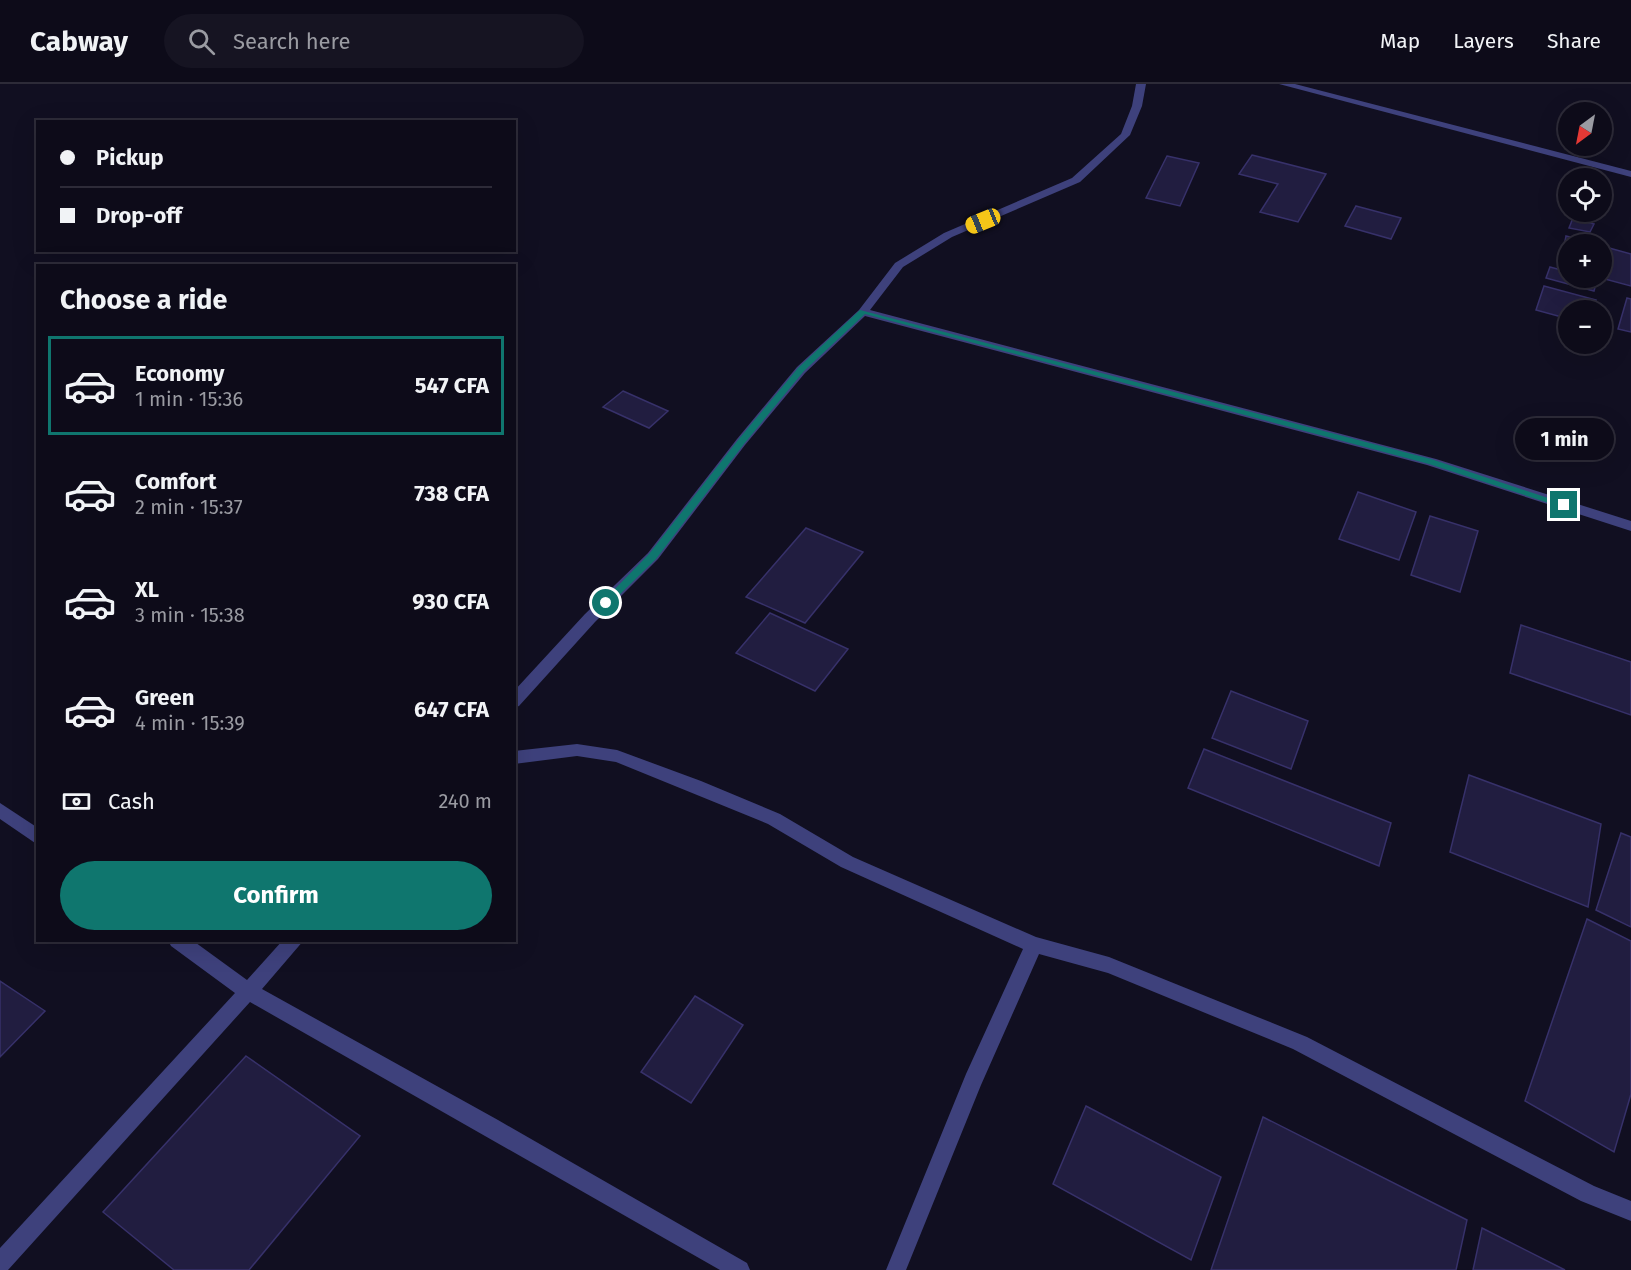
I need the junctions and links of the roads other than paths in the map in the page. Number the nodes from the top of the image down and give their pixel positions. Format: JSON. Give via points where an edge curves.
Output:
{"nodes":[{"id":1,"x":1141,"y":84,"type":"edge"},
{"id":2,"x":1284,"y":84,"type":"edge"},
{"id":3,"x":1631,"y":174,"type":"edge"},
{"id":4,"x":863,"y":312,"type":"junction"},
{"id":5,"x":1631,"y":526,"type":"edge"},
{"id":6,"x":516,"y":700,"type":"edge"},
{"id":7,"x":516,"y":758,"type":"edge"},
{"id":8,"x":0,"y":810,"type":"edge"},
{"id":9,"x":36,"y":837,"type":"edge"},
{"id":10,"x":180,"y":942,"type":"edge"},
{"id":11,"x":293,"y":942,"type":"edge"},
{"id":12,"x":1034,"y":945,"type":"junction"},
{"id":13,"x":247,"y":991,"type":"junction"},
{"id":14,"x":1631,"y":1211,"type":"edge"},
{"id":15,"x":0,"y":1263,"type":"edge"},
{"id":16,"x":740,"y":1270,"type":"edge"},
{"id":17,"x":896,"y":1270,"type":"edge"}],
"edges":[{"from":1,"to":4,"type":"street","via":[[1125,135],[1076,180],[948,235],[899,265]]},
{"from":2,"to":3,"type":"street"},
{"from":4,"to":5,"type":"street","via":[[1431,462]]},
{"from":4,"to":6,"type":"street","via":[[801,370],[653,556]]},
{"from":7,"to":12,"type":"street","via":[[577,750],[617,756],[774,819],[848,862]]},
{"from":8,"to":9,"type":"street"},
{"from":10,"to":13,"type":"street"},
{"from":11,"to":13,"type":"street"},
{"from":12,"to":14,"type":"street","via":[[1109,965],[1300,1043],[1588,1194]]},
{"from":12,"to":17,"type":"street"},
{"from":13,"to":15,"type":"street"},
{"from":13,"to":16,"type":"street"}]}
